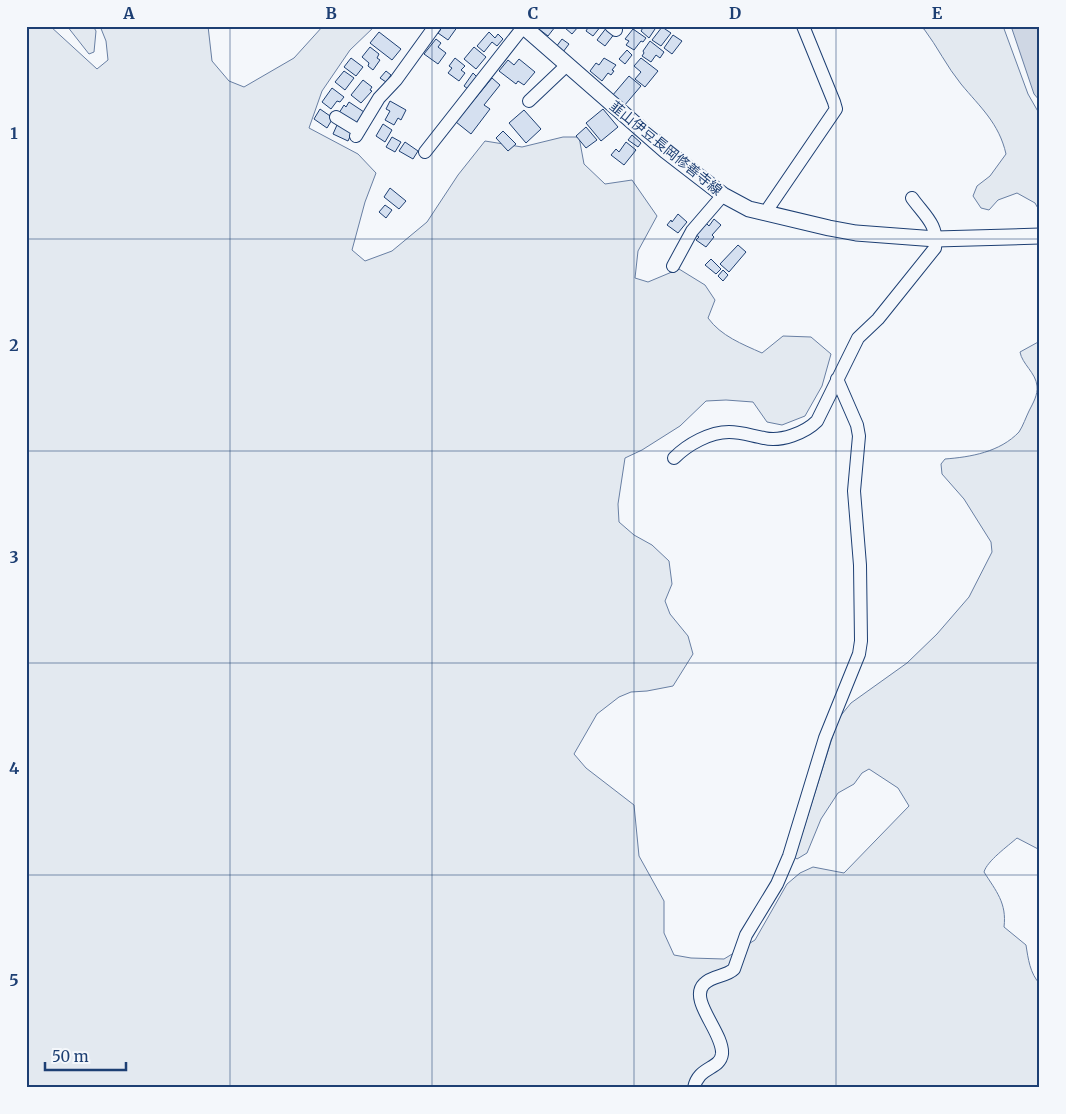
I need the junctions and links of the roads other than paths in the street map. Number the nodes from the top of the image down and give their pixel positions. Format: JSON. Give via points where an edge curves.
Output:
{"nodes":[{"id":1,"x":435,"y":26,"type":"edge"},
{"id":2,"x":524,"y":26,"type":"edge"},
{"id":3,"x":802,"y":26,"type":"edge"},
{"id":4,"x":567,"y":65,"type":"junction"},
{"id":5,"x":529,"y":101,"type":"dead end"},
{"id":6,"x":336,"y":118,"type":"dead end"},
{"id":7,"x":425,"y":152,"type":"dead end"},
{"id":8,"x":722,"y":196,"type":"junction"},
{"id":9,"x":912,"y":198,"type":"dead end"},
{"id":10,"x":765,"y":214,"type":"junction"},
{"id":11,"x":1040,"y":236,"type":"edge"},
{"id":12,"x":936,"y":239,"type":"junction"},
{"id":13,"x":673,"y":266,"type":"dead end"},
{"id":14,"x":837,"y":380,"type":"junction"},
{"id":15,"x":674,"y":458,"type":"dead end"},
{"id":16,"x":694,"y":1088,"type":"edge"}],
"edges":[{"from":1,"to":6,"type":"street","via":[[379,98],[357,133]]},
{"from":2,"to":4,"type":"main road","name":"韮山伊豆長岡修善寺線"},
{"from":2,"to":7,"type":"street"},
{"from":3,"to":10,"type":"street","via":[[836,109]]},
{"from":4,"to":5,"type":"street"},
{"from":4,"to":8,"type":"main road","name":"韮山伊豆長岡修善寺線"},
{"from":8,"to":10,"type":"main road","name":"韮山伊豆長岡修善寺線","via":[[748,215]]},
{"from":8,"to":13,"type":"street","via":[[692,231]]},
{"from":9,"to":12,"type":"street","via":[[933,225]]},
{"from":10,"to":12,"type":"main road","name":"韮山伊豆長岡修善寺線","via":[[856,233]]},
{"from":11,"to":12,"type":"main road","name":"韮山伊豆長岡修善寺線"},
{"from":12,"to":14,"type":"street","via":[[933,251],[878,319],[858,338]]},
{"from":14,"to":15,"type":"street","via":[[817,421],[810,428],[783,438],[765,439],[727,432],[705,437]]},
{"from":14,"to":16,"type":"street","via":[[859,436],[854,491],[860,565],[859,654],[825,738],[801,820],[777,884],[746,935],[734,969],[704,982],[701,987],[699,1000],[720,1039],[722,1054],[718,1063],[700,1074]]}]}
